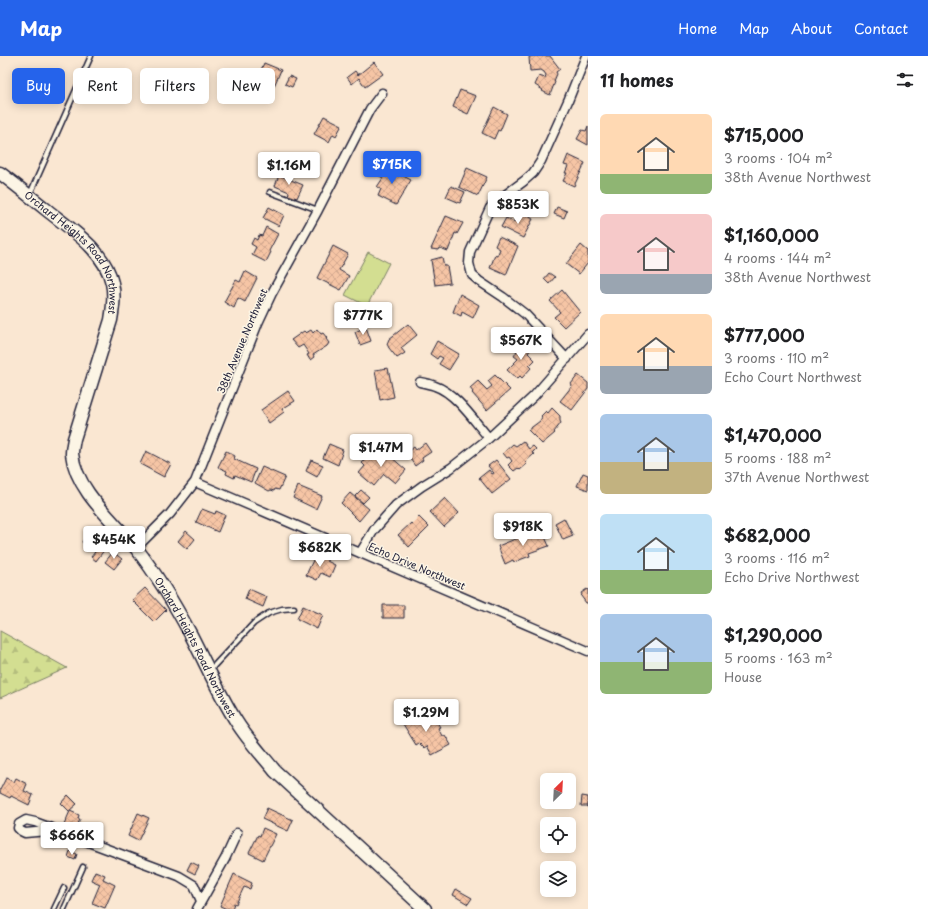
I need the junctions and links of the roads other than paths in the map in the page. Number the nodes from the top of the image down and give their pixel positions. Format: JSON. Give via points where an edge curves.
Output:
{"nodes":[{"id":1,"x":91,"y":56,"type":"edge"},
{"id":2,"x":586,"y":56,"type":"edge"},
{"id":3,"x":382,"y":93,"type":"dead end"},
{"id":4,"x":0,"y":173,"type":"edge"},
{"id":5,"x":270,"y":192,"type":"dead end"},
{"id":6,"x":29,"y":196,"type":"junction"},
{"id":7,"x":318,"y":210,"type":"junction"},
{"id":8,"x":588,"y":334,"type":"edge"},
{"id":9,"x":567,"y":359,"type":"junction"},
{"id":10,"x":420,"y":382,"type":"dead end"},
{"id":11,"x":489,"y":438,"type":"junction"},
{"id":12,"x":195,"y":482,"type":"junction"},
{"id":13,"x":136,"y":548,"type":"junction"},
{"id":14,"x":360,"y":553,"type":"junction"},
{"id":15,"x":294,"y":608,"type":"dead end"},
{"id":16,"x":588,"y":651,"type":"edge"},
{"id":17,"x":209,"y":671,"type":"junction"},
{"id":18,"x":58,"y":830,"type":"dead end"},
{"id":19,"x":237,"y":833,"type":"dead end"},
{"id":20,"x":83,"y":867,"type":"dead end"},
{"id":21,"x":64,"y":888,"type":"dead end"},
{"id":22,"x":199,"y":905,"type":"edge"},
{"id":23,"x":54,"y":909,"type":"edge"},
{"id":24,"x":64,"y":909,"type":"edge"},
{"id":25,"x":425,"y":909,"type":"edge"}],
"edges":[{"from":1,"to":6,"type":"lane"},
{"from":2,"to":9,"type":"street","via":[[541,160],[529,177],[490,208],[470,252],[469,263],[472,275],[525,314]]},
{"from":3,"to":7,"type":"street","name":"38th Avenue Northwest","via":[[366,116]]},
{"from":4,"to":6,"type":"street","name":"Orchard Heights Road Northwest"},
{"from":5,"to":7,"type":"lane"},
{"from":6,"to":13,"type":"street","name":"Orchard Heights Road Northwest","via":[[80,236],[96,253],[112,283],[114,299],[111,320],[74,439],[72,454],[80,479],[88,492]]},
{"from":7,"to":12,"type":"street","name":"38th Avenue Northwest","via":[[261,318]]},
{"from":8,"to":9,"type":"street"},
{"from":9,"to":11,"type":"street","via":[[534,396]]},
{"from":10,"to":11,"type":"street","via":[[436,386],[450,394]]},
{"from":11,"to":14,"type":"street","via":[[451,468],[396,505],[374,530]]},
{"from":12,"to":13,"type":"street","name":"38th Avenue Northwest","via":[[170,514]]},
{"from":12,"to":14,"type":"street","name":"Echo Drive Northwest"},
{"from":13,"to":17,"type":"street","name":"Orchard Heights Road Northwest","via":[[163,585]]},
{"from":14,"to":16,"type":"street","name":"Echo Drive Northwest"},
{"from":15,"to":17,"type":"lane","via":[[269,613],[254,622]]},
{"from":17,"to":25,"type":"street","name":"Orchard Heights Road Northwest","via":[[236,721],[275,772]]},
{"from":18,"to":22,"type":"street","via":[[179,876],[194,885]]},
{"from":19,"to":22,"type":"street"},
{"from":20,"to":24,"type":"lane"},
{"from":21,"to":23,"type":"lane"}]}
